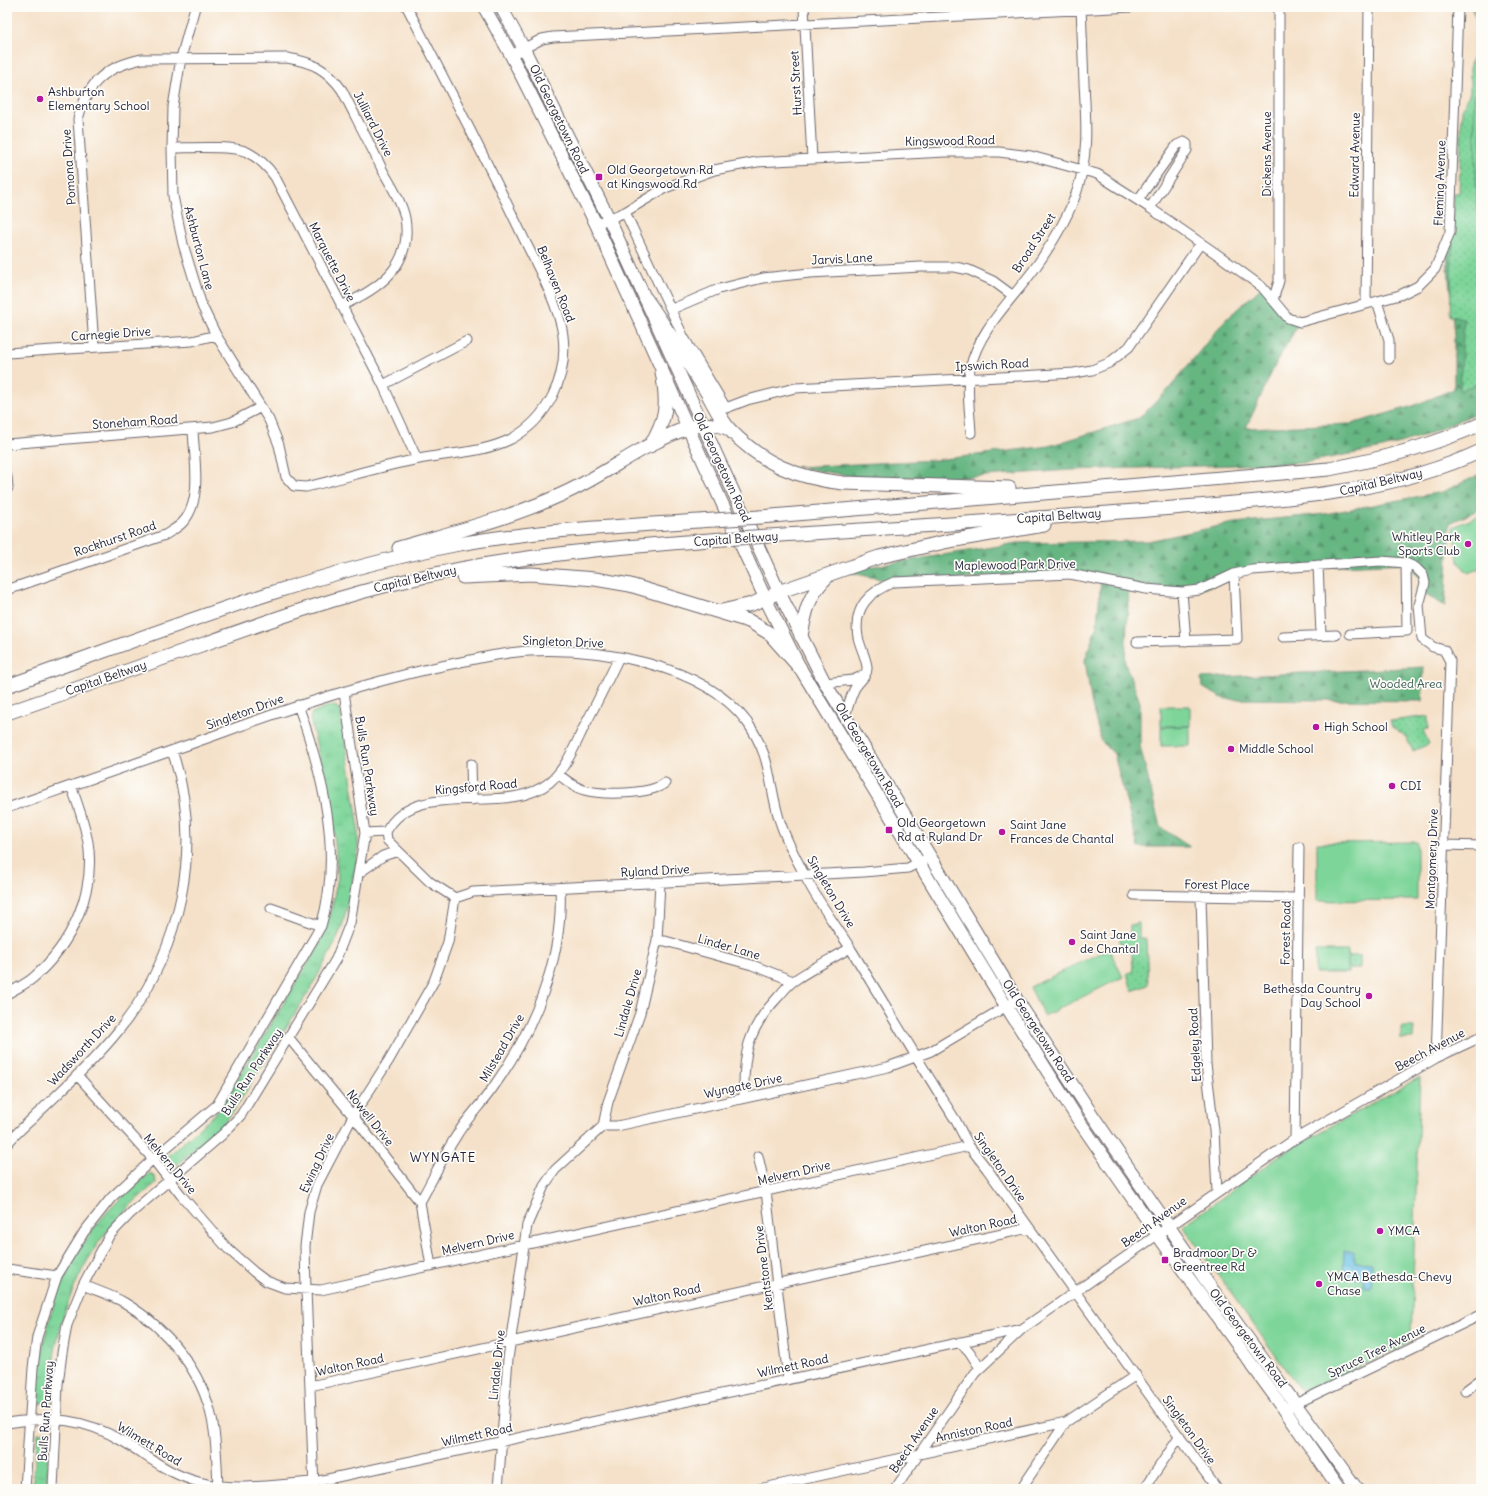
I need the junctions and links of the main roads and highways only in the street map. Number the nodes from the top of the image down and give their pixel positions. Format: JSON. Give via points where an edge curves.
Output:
{"nodes":[{"id":1,"x":484,"y":7,"type":"edge"},
{"id":2,"x":501,"y":7,"type":"edge"},
{"id":3,"x":646,"y":299,"type":"junction"},
{"id":4,"x":662,"y":372,"type":"junction"},
{"id":5,"x":702,"y":424,"type":"junction"},
{"id":6,"x":1481,"y":424,"type":"edge"},
{"id":7,"x":688,"y":428,"type":"junction"},
{"id":8,"x":729,"y":429,"type":"junction"},
{"id":9,"x":650,"y":446,"type":"junction"},
{"id":10,"x":1481,"y":451,"type":"edge"},
{"id":11,"x":1117,"y":487,"type":"junction"},
{"id":12,"x":1120,"y":512,"type":"junction"},
{"id":13,"x":831,"y":573,"type":"junction"},
{"id":14,"x":373,"y":589,"type":"junction"},
{"id":15,"x":779,"y":592,"type":"junction"},
{"id":16,"x":263,"y":595,"type":"junction"},
{"id":17,"x":765,"y":598,"type":"junction"},
{"id":18,"x":718,"y":611,"type":"junction"},
{"id":19,"x":801,"y":636,"type":"junction"},
{"id":20,"x":800,"y":668,"type":"junction"},
{"id":21,"x":7,"y":686,"type":"edge"},
{"id":22,"x":7,"y":713,"type":"edge"},
{"id":23,"x":1011,"y":1003,"type":"junction"},
{"id":24,"x":1339,"y":1489,"type":"edge"},
{"id":25,"x":1357,"y":1489,"type":"edge"}],
"edges":[{"from":1,"to":4,"type":"main road","name":"Old Georgetown Road","via":[[596,224]]},
{"from":2,"to":3,"type":"main road","name":"Old Georgetown Road","via":[[609,219]]},
{"from":3,"to":5,"type":"main road","name":"Old Georgetown Road"},
{"from":3,"to":8,"type":"highway"},
{"from":4,"to":7,"type":"main road","name":"Old Georgetown Road"},
{"from":4,"to":9,"type":"highway","via":[[666,408],[661,426]]},
{"from":5,"to":7,"type":"highway"},
{"from":5,"to":8,"type":"highway","via":[[716,424]]},
{"from":5,"to":15,"type":"main road","name":"Old Georgetown Road"},
{"from":6,"to":11,"type":"highway","name":"Capital Beltway","via":[[1398,454],[1329,469]]},
{"from":7,"to":9,"type":"highway"},
{"from":7,"to":17,"type":"main road","name":"Old Georgetown Road"},
{"from":8,"to":11,"type":"highway","via":[[749,448],[773,464],[797,475],[821,481],[962,488]]},
{"from":9,"to":16,"type":"highway","via":[[569,491],[508,517],[365,558]]},
{"from":10,"to":12,"type":"highway","name":"Capital Beltway","via":[[1438,469],[1404,479],[1334,493]]},
{"from":11,"to":16,"type":"highway","name":"Capital Beltway","bridge":true,"via":[[760,517],[564,530],[464,543],[368,564]]},
{"from":12,"to":13,"type":"highway","via":[[949,541],[879,557]]},
{"from":12,"to":14,"type":"highway","name":"Capital Beltway","bridge":true,"via":[[615,548],[513,560]]},
{"from":13,"to":15,"type":"highway"},
{"from":13,"to":19,"type":"highway","via":[[813,592]]},
{"from":14,"to":18,"type":"highway","via":[[472,576],[558,575],[630,585]]},
{"from":14,"to":22,"type":"highway","name":"Capital Beltway","via":[[272,620]]},
{"from":15,"to":17,"type":"highway"},
{"from":15,"to":19,"type":"main road","name":"Old Georgetown Road"},
{"from":16,"to":21,"type":"highway","name":"Capital Beltway"},
{"from":17,"to":18,"type":"highway","via":[[739,608]]},
{"from":17,"to":20,"type":"main road","name":"Old Georgetown Road"},
{"from":18,"to":20,"type":"highway","via":[[749,621],[766,631]]},
{"from":19,"to":23,"type":"main road","name":"Old Georgetown Road","via":[[825,682],[930,856]]},
{"from":20,"to":23,"type":"main road","name":"Old Georgetown Road","via":[[918,862]]},
{"from":23,"to":24,"type":"main road","name":"Old Georgetown Road","via":[[1079,1121]]},
{"from":23,"to":25,"type":"main road","name":"Old Georgetown Road","via":[[1207,1282]]}]}
